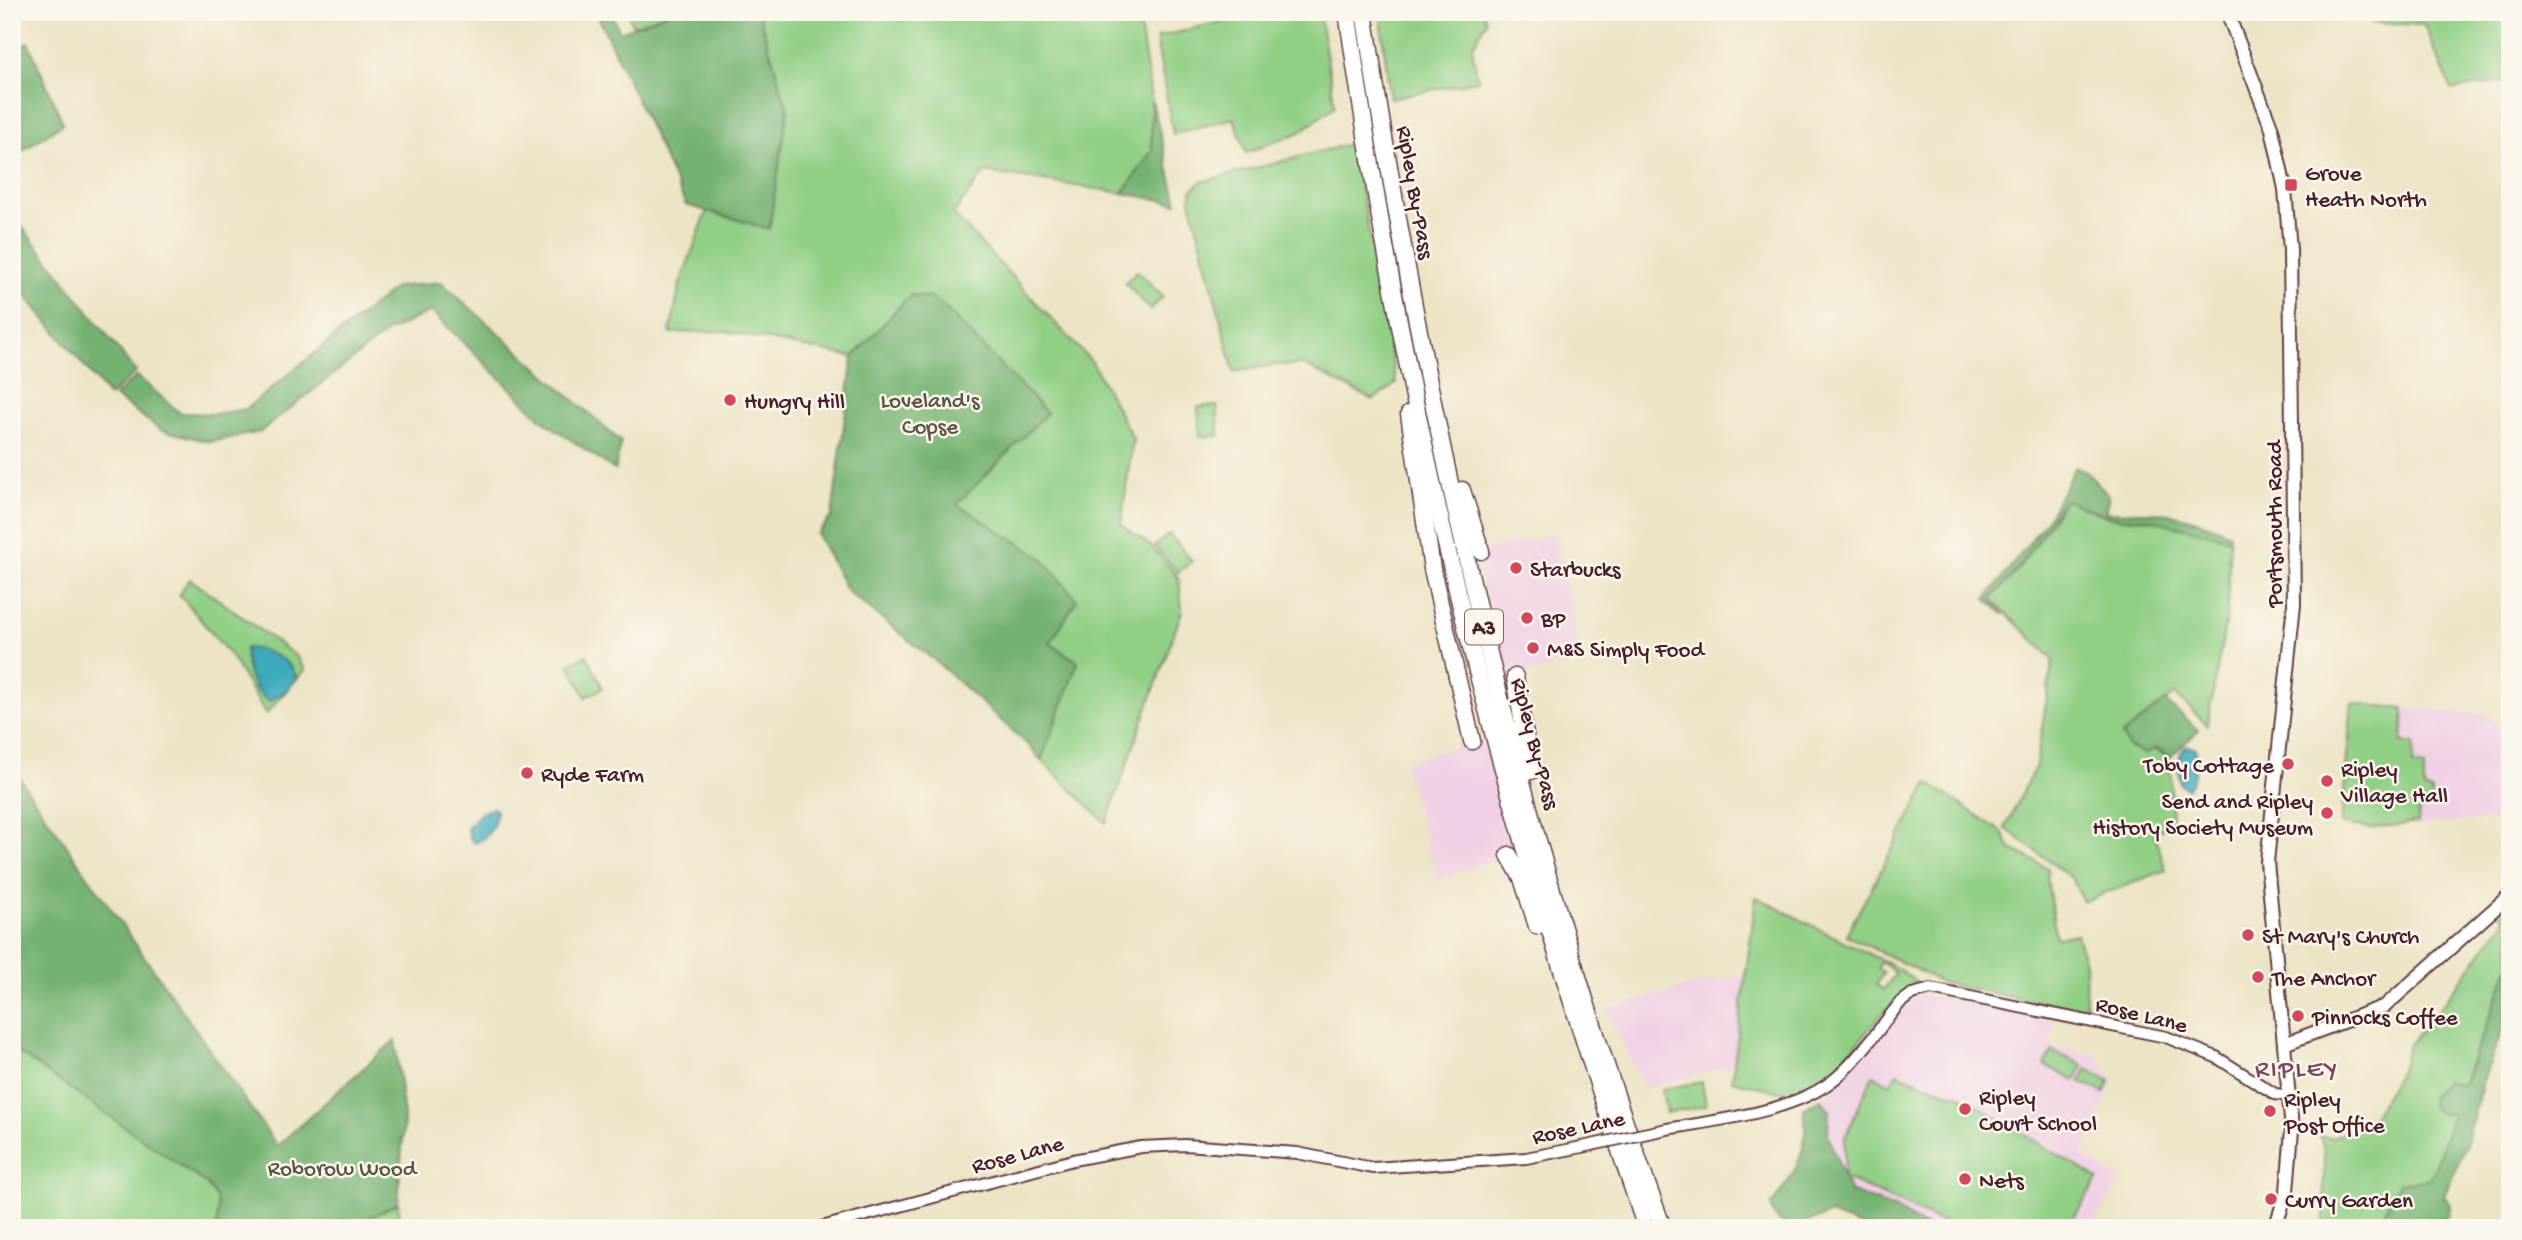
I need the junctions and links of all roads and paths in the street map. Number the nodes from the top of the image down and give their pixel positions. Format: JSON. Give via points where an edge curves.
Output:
{"nodes":[{"id":1,"x":1347,"y":12,"type":"edge"},
{"id":2,"x":1364,"y":12,"type":"edge"},
{"id":3,"x":2227,"y":12,"type":"edge"},
{"id":4,"x":1407,"y":270,"type":"junction"},
{"id":5,"x":1390,"y":271,"type":"junction"},
{"id":6,"x":1481,"y":551,"type":"dead end"},
{"id":7,"x":1515,"y":677,"type":"dead end"},
{"id":8,"x":1472,"y":741,"type":"dead end"},
{"id":9,"x":1509,"y":855,"type":"dead end"},
{"id":10,"x":2510,"y":895,"type":"edge"},
{"id":11,"x":1568,"y":938,"type":"junction"},
{"id":12,"x":2284,"y":1044,"type":"junction"},
{"id":13,"x":1588,"y":1059,"type":"junction"},
{"id":14,"x":2291,"y":1096,"type":"junction"},
{"id":15,"x":818,"y":1228,"type":"edge"},
{"id":16,"x":1646,"y":1228,"type":"edge"},
{"id":17,"x":1663,"y":1228,"type":"edge"},
{"id":18,"x":2275,"y":1228,"type":"edge"}],
"edges":[{"from":1,"to":5,"type":"highway","name":"Ripley By-Pass","number":"A3"},
{"from":2,"to":4,"type":"highway","name":"Ripley By-Pass","number":"A3"},
{"from":3,"to":12,"type":"main road","name":"Portsmouth Road","via":[[2273,129],[2290,250],[2294,604],[2267,854]]},
{"from":4,"to":6,"type":"highway"},
{"from":4,"to":11,"type":"highway","name":"Ripley By-Pass","number":"A3","via":[[1492,660]]},
{"from":5,"to":8,"type":"highway","via":[[1432,569]]},
{"from":5,"to":13,"type":"highway","name":"Ripley By-Pass","number":"A3","via":[[1476,667]]},
{"from":7,"to":11,"type":"highway"},
{"from":9,"to":13,"type":"highway","via":[[1522,878],[1555,980]]},
{"from":10,"to":12,"type":"main road","via":[[2385,1006]]},
{"from":11,"to":17,"type":"highway","name":"Ripley By-Pass","number":"A3"},
{"from":12,"to":14,"type":"main road","name":"Portsmouth Road"},
{"from":13,"to":16,"type":"highway","name":"Ripley By-Pass","number":"A3"},
{"from":14,"to":15,"type":"street","name":"Rose Lane","bridge":true,"via":[[2275,1094],[2216,1058],[2166,1037],[1931,989],[1900,1003],[1844,1070],[1816,1092],[1787,1104],[1526,1158],[1373,1168],[1297,1153],[1197,1145],[1141,1147],[1073,1160]]},
{"from":14,"to":18,"type":"main road","name":"Portsmouth Road","via":[[2291,1168]]}]}
